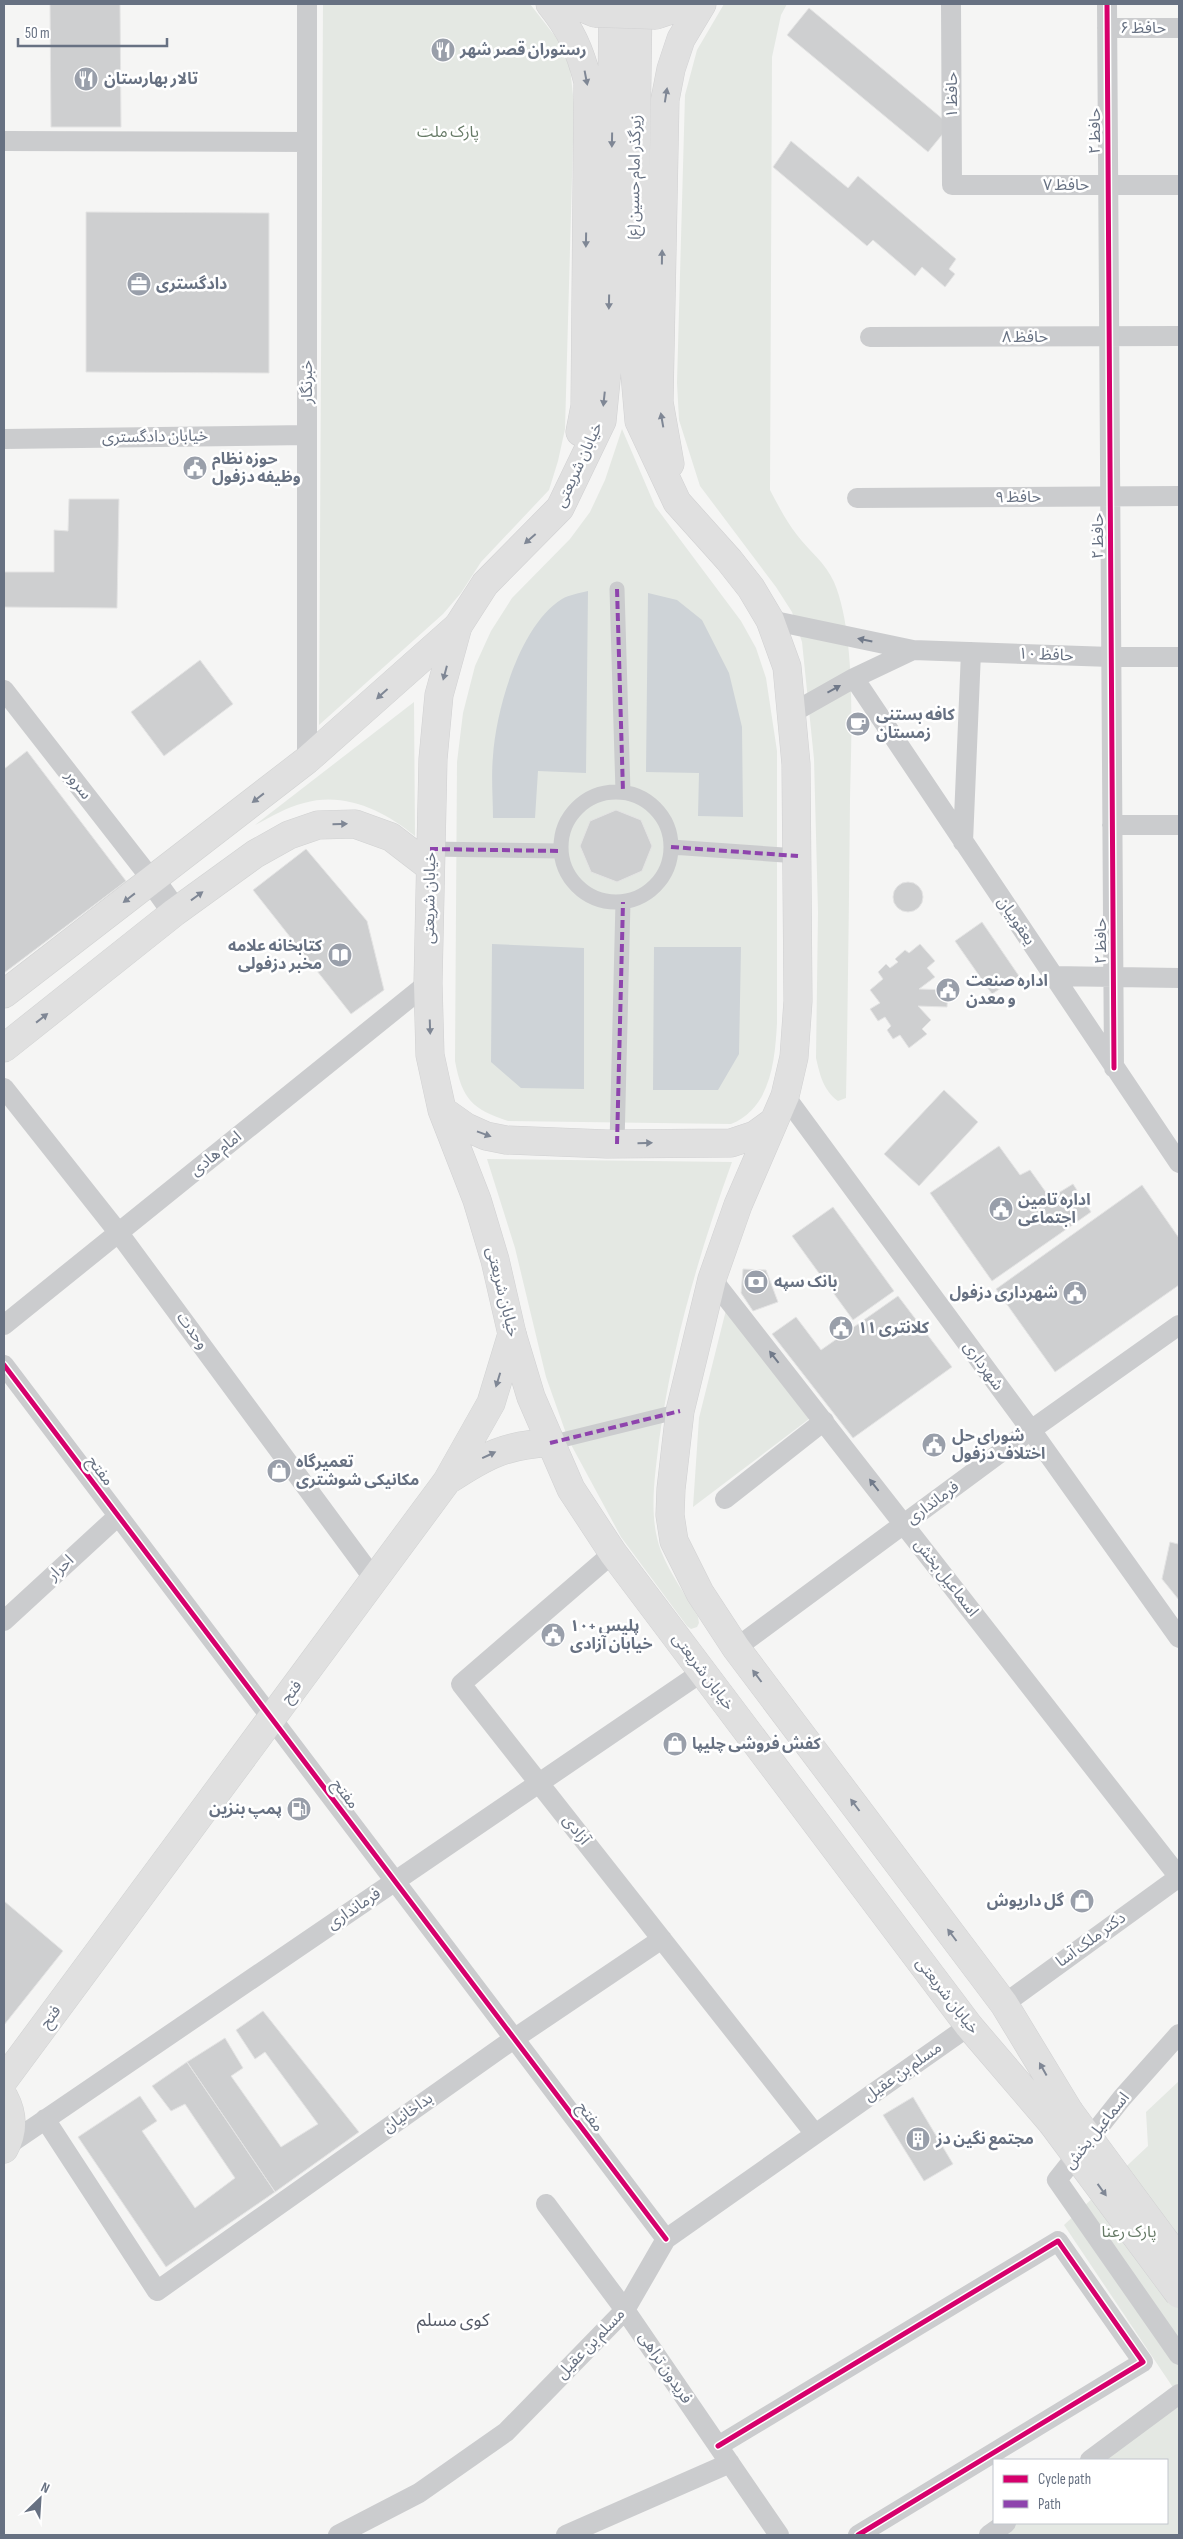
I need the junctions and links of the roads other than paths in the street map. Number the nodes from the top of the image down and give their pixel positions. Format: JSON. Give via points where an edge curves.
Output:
{"nodes":[{"id":1,"x":307,"y":4,"type":"edge"},
{"id":2,"x":550,"y":4,"type":"edge"},
{"id":3,"x":690,"y":4,"type":"edge"},
{"id":4,"x":702,"y":4,"type":"edge"},
{"id":5,"x":951,"y":4,"type":"edge"},
{"id":6,"x":1107,"y":4,"type":"edge"},
{"id":7,"x":594,"y":7,"type":"edge"},
{"id":8,"x":647,"y":9,"type":"edge"},
{"id":9,"x":1107,"y":28,"type":"junction"},
{"id":10,"x":1179,"y":28,"type":"edge"},
{"id":11,"x":4,"y":141,"type":"edge"},
{"id":12,"x":307,"y":142,"type":"junction"},
{"id":13,"x":952,"y":185,"type":"joint"},
{"id":14,"x":1108,"y":185,"type":"junction"},
{"id":15,"x":1179,"y":185,"type":"edge"},
{"id":16,"x":1109,"y":336,"type":"junction"},
{"id":17,"x":1179,"y":336,"type":"edge"},
{"id":18,"x":870,"y":337,"type":"dead end"},
{"id":19,"x":621,"y":350,"type":"junction"},
{"id":20,"x":307,"y":435,"type":"junction"},
{"id":21,"x":4,"y":439,"type":"edge"},
{"id":22,"x":570,"y":491,"type":"junction"},
{"id":23,"x":1179,"y":496,"type":"edge"},
{"id":24,"x":1110,"y":497,"type":"junction"},
{"id":25,"x":858,"y":498,"type":"dead end"},
{"id":26,"x":677,"y":502,"type":"junction"},
{"id":27,"x":617,"y":589,"type":"dead end"},
{"id":28,"x":770,"y":620,"type":"junction"},
{"id":29,"x":458,"y":626,"type":"junction"},
{"id":30,"x":913,"y":650,"type":"junction"},
{"id":31,"x":971,"y":652,"type":"junction"},
{"id":32,"x":1111,"y":657,"type":"junction"},
{"id":33,"x":1179,"y":657,"type":"edge"},
{"id":34,"x":854,"y":678,"type":"junction"},
{"id":35,"x":4,"y":690,"type":"edge"},
{"id":36,"x":792,"y":713,"type":"junction"},
{"id":37,"x":307,"y":760,"type":"junction"},
{"id":38,"x":623,"y":792,"type":"junction"},
{"id":39,"x":1179,"y":824,"type":"edge"},
{"id":40,"x":1112,"y":825,"type":"junction"},
{"id":41,"x":963,"y":842,"type":"junction"},
{"id":42,"x":671,"y":847,"type":"junction"},
{"id":43,"x":562,"y":851,"type":"junction"},
{"id":44,"x":798,"y":856,"type":"junction"},
{"id":45,"x":430,"y":858,"type":"junction"},
{"id":46,"x":152,"y":880,"type":"junction"},
{"id":47,"x":623,"y":902,"type":"junction"},
{"id":48,"x":175,"y":912,"type":"junction"},
{"id":49,"x":1052,"y":976,"type":"junction"},
{"id":50,"x":1114,"y":978,"type":"junction"},
{"id":51,"x":1179,"y":978,"type":"edge"},
{"id":52,"x":428,"y":983,"type":"junction"},
{"id":53,"x":4,"y":994,"type":"edge"},
{"id":54,"x":4,"y":1048,"type":"edge"},
{"id":55,"x":1114,"y":1068,"type":"junction"},
{"id":56,"x":4,"y":1088,"type":"edge"},
{"id":57,"x":784,"y":1096,"type":"junction"},
{"id":58,"x":442,"y":1110,"type":"junction"},
{"id":59,"x":773,"y":1122,"type":"junction"},
{"id":60,"x":1159,"y":1134,"type":"junction"},
{"id":61,"x":1179,"y":1134,"type":"edge"},
{"id":62,"x":617,"y":1144,"type":"junction"},
{"id":63,"x":1179,"y":1163,"type":"edge"},
{"id":64,"x":118,"y":1232,"type":"junction"},
{"id":65,"x":712,"y":1278,"type":"junction"},
{"id":66,"x":4,"y":1325,"type":"edge"},
{"id":67,"x":1179,"y":1325,"type":"edge"},
{"id":68,"x":512,"y":1334,"type":"junction"},
{"id":69,"x":4,"y":1365,"type":"edge"},
{"id":70,"x":680,"y":1411,"type":"junction"},
{"id":71,"x":824,"y":1422,"type":"junction"},
{"id":72,"x":1031,"y":1430,"type":"junction"},
{"id":73,"x":550,"y":1443,"type":"junction"},
{"id":74,"x":447,"y":1481,"type":"junction"},
{"id":75,"x":725,"y":1499,"type":"dead end"},
{"id":76,"x":118,"y":1516,"type":"junction"},
{"id":77,"x":904,"y":1524,"type":"junction"},
{"id":78,"x":613,"y":1553,"type":"junction"},
{"id":79,"x":374,"y":1579,"type":"junction"},
{"id":80,"x":4,"y":1621,"type":"edge"},
{"id":81,"x":1179,"y":1638,"type":"edge"},
{"id":82,"x":736,"y":1648,"type":"junction"},
{"id":83,"x":702,"y":1672,"type":"junction"},
{"id":84,"x":272,"y":1719,"type":"junction"},
{"id":85,"x":539,"y":1783,"type":"junction"},
{"id":86,"x":1179,"y":1877,"type":"edge"},
{"id":87,"x":395,"y":1881,"type":"junction"},
{"id":88,"x":662,"y":1939,"type":"junction"},
{"id":89,"x":1004,"y":2004,"type":"junction"},
{"id":90,"x":969,"y":2026,"type":"junction"},
{"id":91,"x":1179,"y":2034,"type":"edge"},
{"id":92,"x":515,"y":2038,"type":"junction"},
{"id":93,"x":4,"y":2080,"type":"edge"},
{"id":94,"x":4,"y":2096,"type":"edge"},
{"id":95,"x":1061,"y":2117,"type":"junction"},
{"id":96,"x":45,"y":2119,"type":"junction"},
{"id":97,"x":815,"y":2134,"type":"junction"},
{"id":98,"x":4,"y":2148,"type":"edge"},
{"id":99,"x":546,"y":2204,"type":"dead end"},
{"id":100,"x":666,"y":2238,"type":"junction"},
{"id":101,"x":1179,"y":2260,"type":"edge"},
{"id":102,"x":1179,"y":2294,"type":"edge"},
{"id":103,"x":625,"y":2310,"type":"junction"},
{"id":104,"x":1179,"y":2355,"type":"edge"},
{"id":105,"x":1179,"y":2394,"type":"edge"},
{"id":106,"x":718,"y":2446,"type":"junction"},
{"id":107,"x":1091,"y":2459,"type":"edge"},
{"id":108,"x":730,"y":2463,"type":"junction"},
{"id":109,"x":1005,"y":2524,"type":"edge"},
{"id":110,"x":338,"y":2535,"type":"edge"},
{"id":111,"x":566,"y":2535,"type":"edge"},
{"id":112,"x":779,"y":2535,"type":"edge"},
{"id":113,"x":858,"y":2535,"type":"edge"},
{"id":114,"x":989,"y":2535,"type":"edge"}],
"edges":[{"from":1,"to":12,"type":"street","name":"خبرنگار"},
{"from":2,"to":22,"type":"main road","one_way":true,"via":[[564,21],[579,50],[588,82],[585,406]]},
{"from":3,"to":8,"type":"main road"},
{"from":26,"to":4,"type":"main road","one_way":true,"via":[[659,402],[665,100],[681,39]]},
{"from":5,"to":13,"type":"street","name":"حافظ ۱"},
{"from":6,"to":9,"type":"street","name":"حافظ ۲"},
{"from":7,"to":8,"type":"main road","bridge":true},
{"from":7,"to":19,"type":"main road","name":"زیرگذر امام حسین (ع)","one_way":true},
{"from":8,"to":19,"type":"main road","name":"زیرگذر امام حسین (ع)"},
{"from":9,"to":10,"type":"street","name":"حافظ ۶"},
{"from":9,"to":14,"type":"street","name":"حافظ ۲"},
{"from":11,"to":12,"type":"street"},
{"from":12,"to":20,"type":"street","name":"خبرنگار"},
{"from":13,"to":14,"type":"street","name":"حافظ ۷"},
{"from":14,"to":15,"type":"street","name":"حافظ ۷"},
{"from":14,"to":16,"type":"street","name":"حافظ ۲"},
{"from":16,"to":17,"type":"street","name":"حافظ ۸"},
{"from":16,"to":18,"type":"street","name":"حافظ ۸"},
{"from":16,"to":24,"type":"street","name":"حافظ ۲"},
{"from":19,"to":22,"type":"main road","name":"خیابان شریعتی","one_way":true,"via":[[602,421]]},
{"from":19,"to":26,"type":"main road","via":[[639,421]]},
{"from":20,"to":21,"type":"street","name":"خیابان دادگستری"},
{"from":20,"to":37,"type":"street","name":"خبرنگار"},
{"from":22,"to":29,"type":"main road","name":"خیابان شریعتی","one_way":true,"via":[[546,524],[485,584]]},
{"from":23,"to":24,"type":"street","name":"حافظ ۹"},
{"from":24,"to":25,"type":"street","name":"حافظ ۹"},
{"from":24,"to":32,"type":"street","name":"حافظ ۲"},
{"from":26,"to":28,"type":"main road","via":[[740,574]]},
{"from":27,"to":38,"type":"street"},
{"from":30,"to":28,"type":"street","name":"حافظ ۱۰","one_way":true},
{"from":28,"to":36,"type":"main road","via":[[787,667]]},
{"from":29,"to":37,"type":"main road","one_way":true},
{"from":29,"to":45,"type":"main road","name":"خیابان شریعتی","one_way":true,"via":[[439,695]]},
{"from":30,"to":31,"type":"street","name":"حافظ ۱۰"},
{"from":30,"to":34,"type":"street"},
{"from":31,"to":32,"type":"street","name":"حافظ ۱۰"},
{"from":31,"to":41,"type":"street"},
{"from":32,"to":33,"type":"street","name":"حافظ ۱۰"},
{"from":32,"to":40,"type":"street","name":"حافظ ۲"},
{"from":36,"to":34,"type":"street","one_way":true},
{"from":34,"to":41,"type":"street","name":"یعقوبیان"},
{"from":35,"to":46,"type":"street","name":"سرور"},
{"from":36,"to":44,"type":"main road"},
{"from":37,"to":46,"type":"main road","one_way":true},
{"from":38,"to":42,"type":"street","via":[[658,810],[670,834]]},
{"from":38,"to":43,"type":"street","via":[[596,796],[573,812],[564,831]]},
{"from":39,"to":40,"type":"street"},
{"from":40,"to":50,"type":"street","name":"حافظ ۲"},
{"from":41,"to":49,"type":"street","name":"یعقوبیان"},
{"from":42,"to":44,"type":"street"},
{"from":42,"to":47,"type":"street","via":[[665,873],[658,883],[636,898]]},
{"from":43,"to":45,"type":"street"},
{"from":43,"to":47,"type":"street","via":[[569,875],[587,893],[611,902]]},
{"from":44,"to":57,"type":"main road","via":[[798,1001],[794,1057]]},
{"from":48,"to":45,"type":"main road","one_way":true,"via":[[255,854],[289,835],[318,825],[355,824],[391,837]]},
{"from":45,"to":52,"type":"main road","name":"خیابان شریعتی"},
{"from":46,"to":48,"type":"street"},
{"from":46,"to":53,"type":"main road","one_way":true},
{"from":47,"to":62,"type":"street"},
{"from":54,"to":48,"type":"main road","one_way":true},
{"from":49,"to":50,"type":"street"},
{"from":49,"to":55,"type":"street","name":"یعقوبیان"},
{"from":50,"to":51,"type":"street"},
{"from":50,"to":55,"type":"street","name":"حافظ ۲"},
{"from":52,"to":58,"type":"main road","name":"خیابان شریعتی","one_way":true,"via":[[430,1055]]},
{"from":52,"to":64,"type":"street","name":"امام هادی"},
{"from":55,"to":60,"type":"street","name":"یعقوبیان"},
{"from":56,"to":64,"type":"street","name":"وحدت"},
{"from":57,"to":59,"type":"main road"},
{"from":57,"to":72,"type":"street","name":"شهرداری"},
{"from":58,"to":62,"type":"main road","one_way":true,"via":[[466,1127],[493,1138]]},
{"from":58,"to":68,"type":"main road","name":"خیابان شریعتی","via":[[496,1260]]},
{"from":62,"to":59,"type":"main road","one_way":true,"via":[[731,1143],[754,1135]]},
{"from":59,"to":65,"type":"main road","via":[[738,1204]]},
{"from":60,"to":61,"type":"street"},
{"from":60,"to":63,"type":"street","name":"یعقوبیان"},
{"from":64,"to":66,"type":"street","name":"امام هادی"},
{"from":64,"to":79,"type":"street","name":"وحدت"},
{"from":65,"to":70,"type":"main road"},
{"from":71,"to":65,"type":"street","name":"اسماعیل بخش","one_way":true},
{"from":67,"to":72,"type":"street","name":"فرمانداری"},
{"from":68,"to":73,"type":"main road","name":"خیابان شریعتی","via":[[531,1398]]},
{"from":68,"to":74,"type":"main road","name":"فتح","one_way":true,"via":[[490,1403]]},
{"from":69,"to":76,"type":"street","name":"مفتح"},
{"from":70,"to":73,"type":"street"},
{"from":70,"to":82,"type":"main road","via":[[670,1515],[674,1540],[700,1592]]},
{"from":71,"to":75,"type":"street"},
{"from":77,"to":71,"type":"street","name":"اسماعیل بخش","one_way":true},
{"from":72,"to":77,"type":"street","name":"فرمانداری"},
{"from":72,"to":81,"type":"street","name":"شهرداری"},
{"from":74,"to":73,"type":"main road","one_way":true,"via":[[484,1457],[505,1448],[527,1443]]},
{"from":73,"to":78,"type":"main road","name":"خیابان شریعتی","via":[[572,1489]]},
{"from":74,"to":79,"type":"main road","name":"فتح"},
{"from":76,"to":80,"type":"street","name":"احرار"},
{"from":76,"to":84,"type":"street","name":"مفتح"},
{"from":77,"to":82,"type":"street","name":"فرمانداری"},
{"from":77,"to":86,"type":"street","name":"اسماعیل بخش"},
{"from":78,"to":83,"type":"main road","name":"خیابان شریعتی"},
{"from":78,"to":85,"type":"street","name":"آزادی","via":[[461,1684]]},
{"from":79,"to":84,"type":"main road","name":"فتح"},
{"from":82,"to":83,"type":"main road"},
{"from":89,"to":82,"type":"main road","one_way":true},
{"from":83,"to":85,"type":"street","name":"فرمانداری"},
{"from":83,"to":90,"type":"main road","name":"خیابان شریعتی"},
{"from":84,"to":87,"type":"street","name":"مفتح"},
{"from":84,"to":93,"type":"main road","name":"فتح"},
{"from":85,"to":87,"type":"street","name":"فرمانداری"},
{"from":85,"to":88,"type":"street","name":"آزادی"},
{"from":86,"to":89,"type":"street","name":"دکتر ملک آسا"},
{"from":87,"to":92,"type":"street","name":"مفتح"},
{"from":87,"to":96,"type":"street","name":"فرمانداری"},
{"from":88,"to":92,"type":"street","name":"بداخانیان"},
{"from":88,"to":97,"type":"street","name":"آزادی"},
{"from":95,"to":89,"type":"main road","one_way":true},
{"from":90,"to":95,"type":"main road","name":"خیابان شریعتی"},
{"from":90,"to":97,"type":"street","name":"مسلم بن عقیل"},
{"from":91,"to":104,"type":"street","name":"اسماعیل بخش","via":[[1122,2098],[1057,2180]]},
{"from":92,"to":96,"type":"street","name":"بداخانیان","via":[[157,2291]]},
{"from":92,"to":100,"type":"street","name":"مفتح"},
{"from":94,"to":98,"type":"main road","via":[[12,2125]]},
{"from":95,"to":101,"type":"main road","bridge":true},
{"from":95,"to":102,"type":"main road","one_way":true,"bridge":true},
{"from":96,"to":98,"type":"street","name":"فرمانداری"},
{"from":97,"to":100,"type":"street","name":"مسلم بن عقیل"},
{"from":99,"to":103,"type":"street","name":"فریدون تراهی"},
{"from":100,"to":103,"type":"street","name":"مسلم بن عقیل"},
{"from":103,"to":106,"type":"street","name":"فریدون تراهی"},
{"from":103,"to":110,"type":"street","name":"مسلم بن عقیل","via":[[506,2432],[419,2493]]},
{"from":105,"to":107,"type":"street"},
{"from":106,"to":108,"type":"street","name":"فریدون تراهی"},
{"from":106,"to":113,"type":"street","via":[[1058,2241],[1143,2362]]},
{"from":108,"to":111,"type":"street"},
{"from":108,"to":112,"type":"street","name":"فریدون تراهی"},
{"from":109,"to":114,"type":"street"}]}
